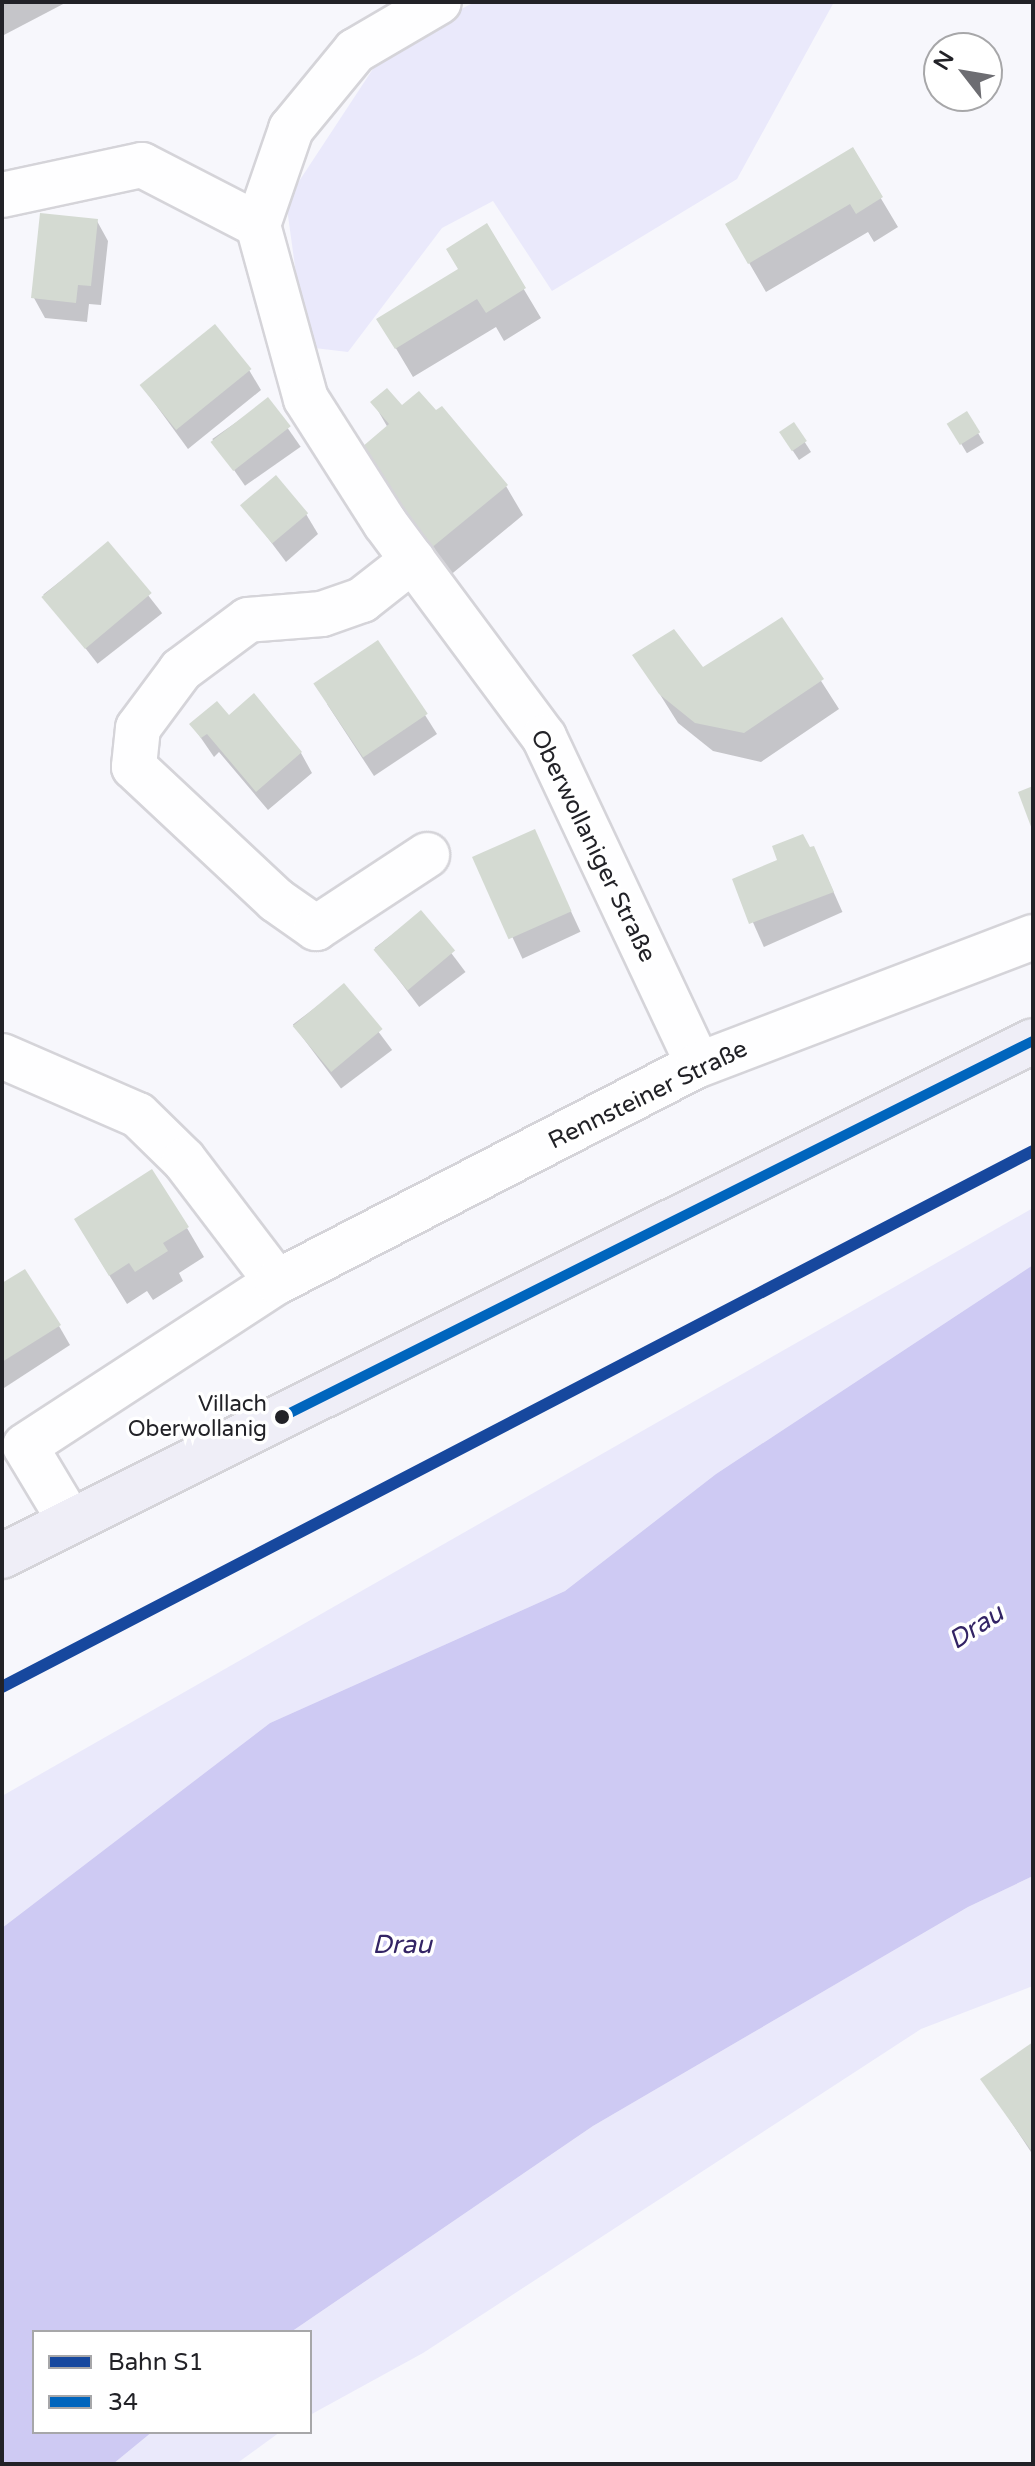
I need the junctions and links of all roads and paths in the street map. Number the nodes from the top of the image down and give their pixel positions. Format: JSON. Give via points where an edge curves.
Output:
{"nodes":[{"id":1,"x":419,"y":8,"type":"edge"},
{"id":2,"x":2,"y":195,"type":"edge"},
{"id":3,"x":258,"y":225,"type":"junction"},
{"id":4,"x":413,"y":560,"type":"junction"},
{"id":5,"x":427,"y":855,"type":"dead end"},
{"id":6,"x":1033,"y":937,"type":"edge"},
{"id":7,"x":1033,"y":1041,"type":"edge"},
{"id":8,"x":2,"y":1056,"type":"edge"},
{"id":9,"x":698,"y":1065,"type":"junction"},
{"id":10,"x":277,"y":1282,"type":"junction"},
{"id":11,"x":13,"y":1455,"type":"edge"},
{"id":12,"x":70,"y":1521,"type":"junction"},
{"id":13,"x":2,"y":1556,"type":"edge"}],
"edges":[{"from":1,"to":3,"type":"street","via":[[355,51],[291,129]]},
{"from":2,"to":3,"type":"street","via":[[142,165]]},
{"from":3,"to":4,"type":"street","name":"Oberwollaniger Straße","via":[[306,399]]},
{"from":4,"to":5,"type":"street","via":[[362,600],[322,614],[248,620],[181,670],[138,728],[134,767],[276,900],[316,928]]},
{"from":4,"to":9,"type":"street","name":"Oberwollaniger Straße","via":[[544,737]]},
{"from":6,"to":9,"type":"street","name":"Rennsteiner Straße"},
{"from":7,"to":12,"type":"main road"},
{"from":8,"to":10,"type":"street","via":[[138,1115],[184,1160]]},
{"from":9,"to":10,"type":"street","name":"Rennsteiner Straße"},
{"from":10,"to":11,"type":"street","name":"Rennsteiner Straße"},
{"from":11,"to":12,"type":"street","name":"Rennsteiner Straße"},
{"from":12,"to":13,"type":"main road"}]}
